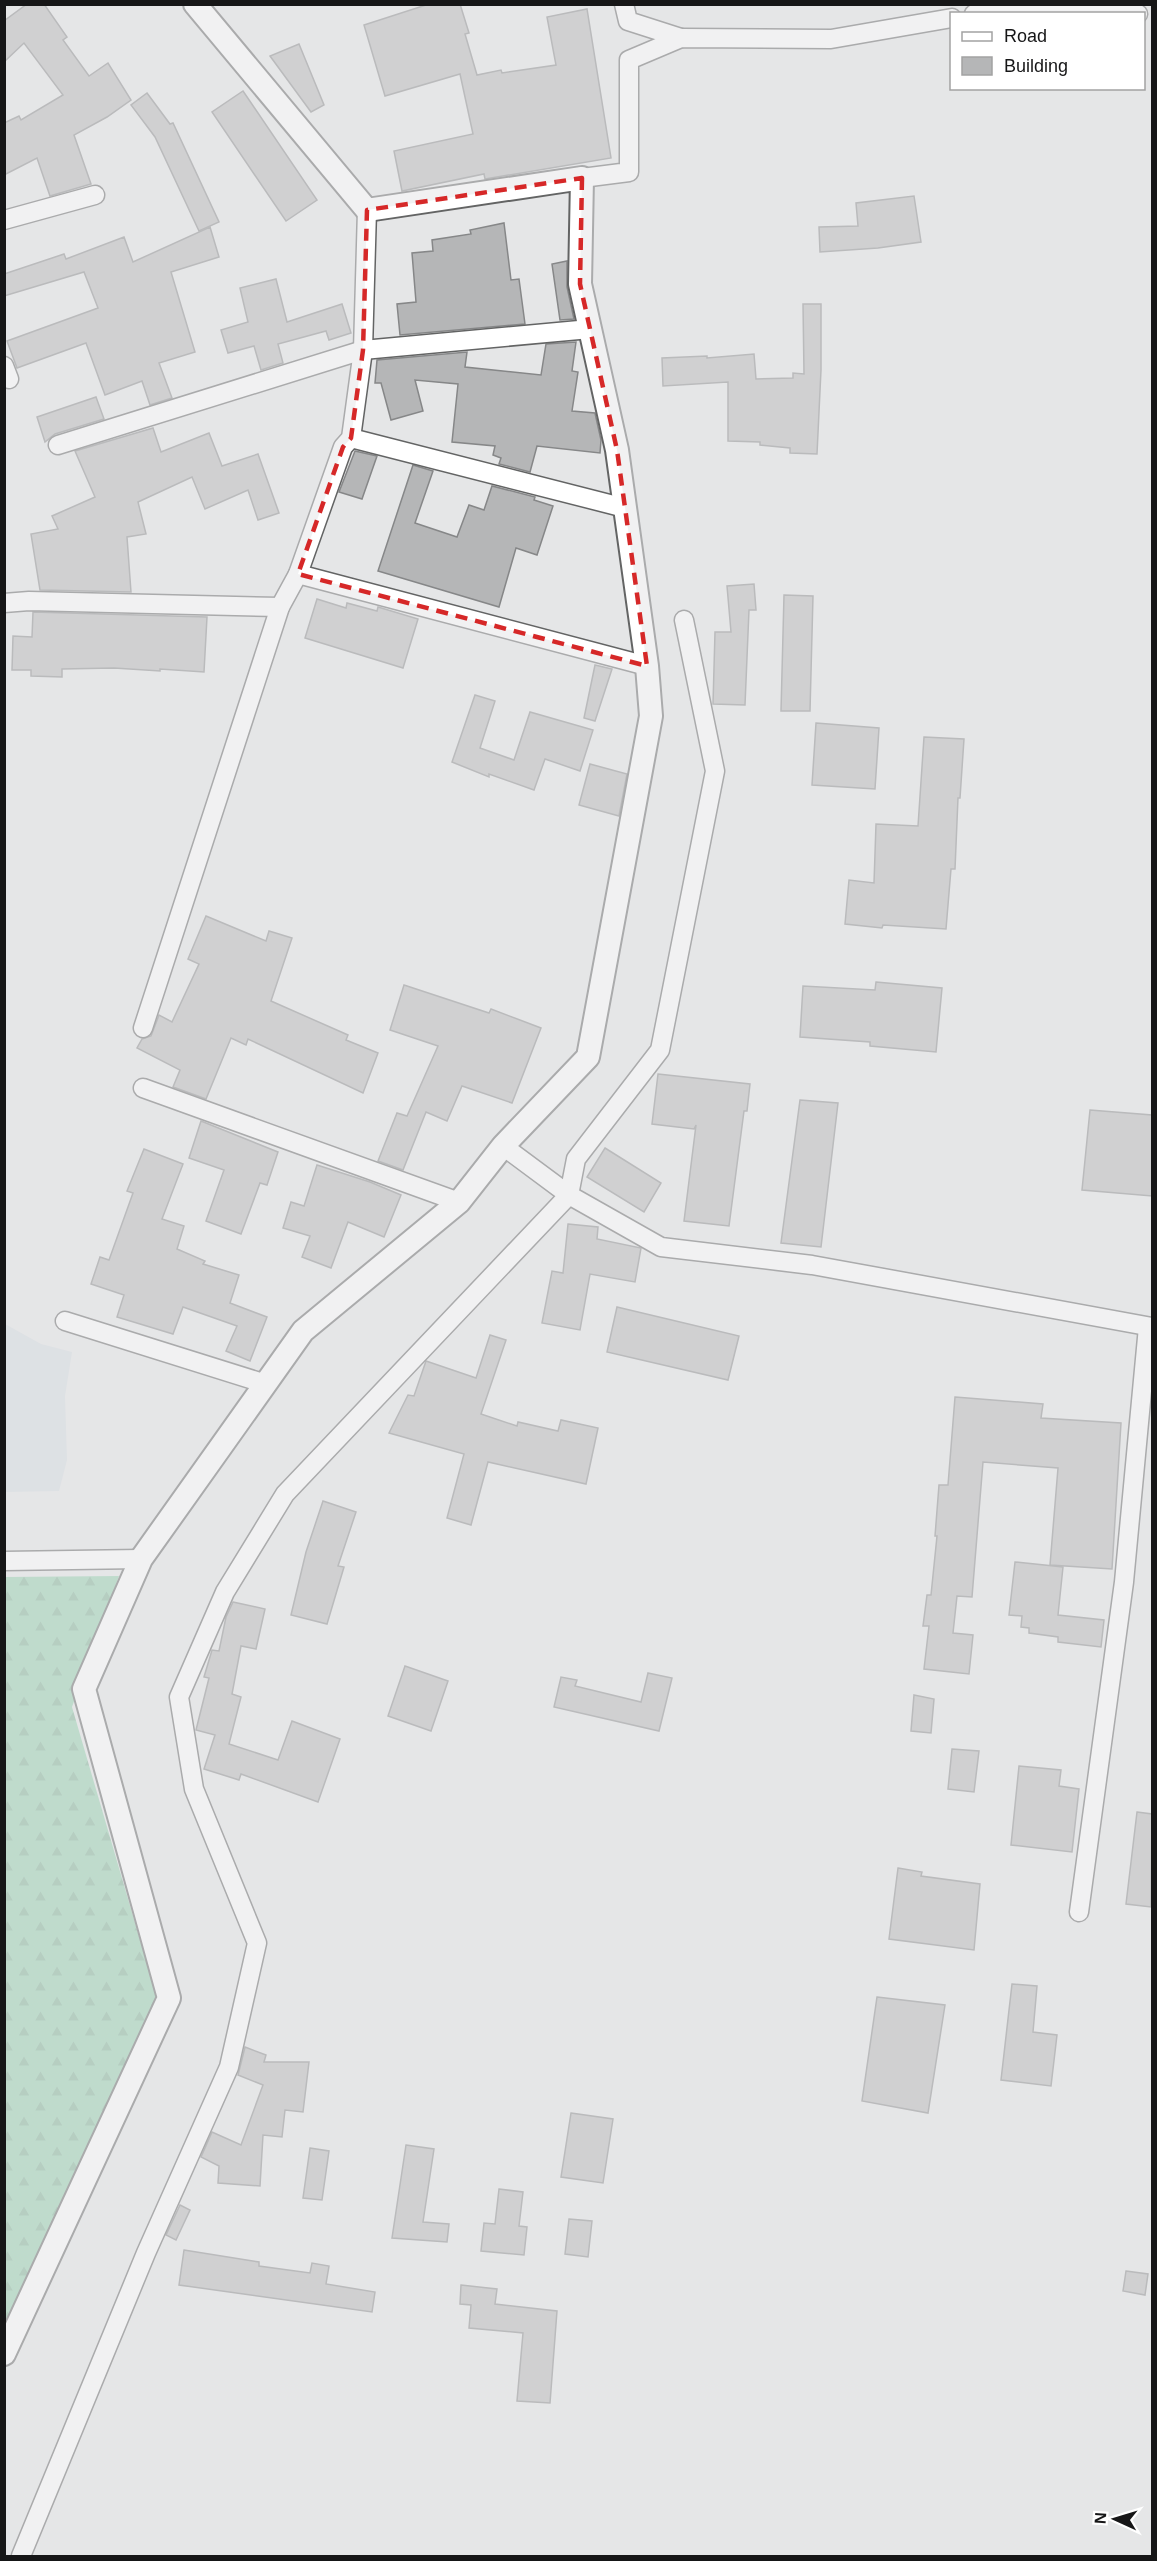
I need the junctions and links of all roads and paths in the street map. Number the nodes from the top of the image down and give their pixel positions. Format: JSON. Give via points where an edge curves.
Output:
{"nodes":[{"id":1,"x":195,"y":4,"type":"edge"},
{"id":2,"x":624,"y":4,"type":"edge"},
{"id":3,"x":1012,"y":6,"type":"edge"},
{"id":4,"x":984,"y":12,"type":"edge"},
{"id":5,"x":1106,"y":12,"type":"edge"},
{"id":6,"x":950,"y":18,"type":"edge"},
{"id":7,"x":681,"y":38,"type":"junction"},
{"id":8,"x":582,"y":178,"type":"junction"},
{"id":9,"x":95,"y":195,"type":"dead end"},
{"id":10,"x":367,"y":210,"type":"junction"},
{"id":11,"x":4,"y":220,"type":"edge"},
{"id":12,"x":590,"y":329,"type":"junction"},
{"id":13,"x":363,"y":350,"type":"junction"},
{"id":14,"x":351,"y":438,"type":"junction"},
{"id":15,"x":58,"y":445,"type":"dead end"},
{"id":16,"x":625,"y":508,"type":"junction"},
{"id":17,"x":298,"y":574,"type":"junction"},
{"id":18,"x":4,"y":603,"type":"edge"},
{"id":19,"x":280,"y":607,"type":"junction"},
{"id":20,"x":684,"y":620,"type":"dead end"},
{"id":21,"x":647,"y":666,"type":"junction"},
{"id":22,"x":143,"y":1028,"type":"dead end"},
{"id":23,"x":143,"y":1088,"type":"dead end"},
{"id":24,"x":504,"y":1146,"type":"junction"},
{"id":25,"x":569,"y":1195,"type":"junction"},
{"id":26,"x":459,"y":1202,"type":"junction"},
{"id":27,"x":65,"y":1321,"type":"dead end"},
{"id":28,"x":1150,"y":1327,"type":"edge"},
{"id":29,"x":266,"y":1384,"type":"junction"},
{"id":30,"x":141,"y":1559,"type":"junction"},
{"id":31,"x":4,"y":1561,"type":"edge"},
{"id":32,"x":1079,"y":1912,"type":"dead end"},
{"id":33,"x":4,"y":2354,"type":"edge"},
{"id":34,"x":21,"y":2556,"type":"edge"}],
"edges":[{"from":1,"to":10,"type":"street"},
{"from":2,"to":7,"type":"street","via":[[628,21]]},
{"from":3,"to":4,"type":"street"},
{"from":3,"to":5,"type":"street"},
{"from":6,"to":7,"type":"street","via":[[831,39]]},
{"from":7,"to":8,"type":"street","via":[[629,60],[630,172]]},
{"from":8,"to":10,"type":"street"},
{"from":8,"to":12,"type":"street","via":[[580,284]]},
{"from":9,"to":11,"type":"street"},
{"from":10,"to":13,"type":"street"},
{"from":12,"to":13,"type":"street"},
{"from":12,"to":16,"type":"street","via":[[617,450]]},
{"from":13,"to":14,"type":"street"},
{"from":13,"to":15,"type":"street"},
{"from":14,"to":16,"type":"street"},
{"from":14,"to":17,"type":"street","via":[[343,447]]},
{"from":16,"to":21,"type":"street"},
{"from":17,"to":19,"type":"street"},
{"from":17,"to":21,"type":"street"},
{"from":18,"to":19,"type":"street"},
{"from":19,"to":22,"type":"street"},
{"from":20,"to":25,"type":"street","via":[[715,771],[660,1050],[576,1159]]},
{"from":21,"to":24,"type":"street","via":[[651,716],[588,1057]]},
{"from":23,"to":26,"type":"street"},
{"from":24,"to":25,"type":"street"},
{"from":24,"to":26,"type":"street"},
{"from":25,"to":28,"type":"street","via":[[661,1247],[812,1265]]},
{"from":25,"to":34,"type":"street","via":[[285,1494],[225,1592],[179,1697],[194,1789],[256,1944],[229,2067],[146,2253]]},
{"from":26,"to":29,"type":"street","via":[[303,1332]]},
{"from":27,"to":29,"type":"street"},
{"from":28,"to":32,"type":"street","via":[[1124,1582]]},
{"from":29,"to":30,"type":"street"},
{"from":30,"to":31,"type":"street"},
{"from":30,"to":33,"type":"street","via":[[84,1689],[170,1998]]}]}
